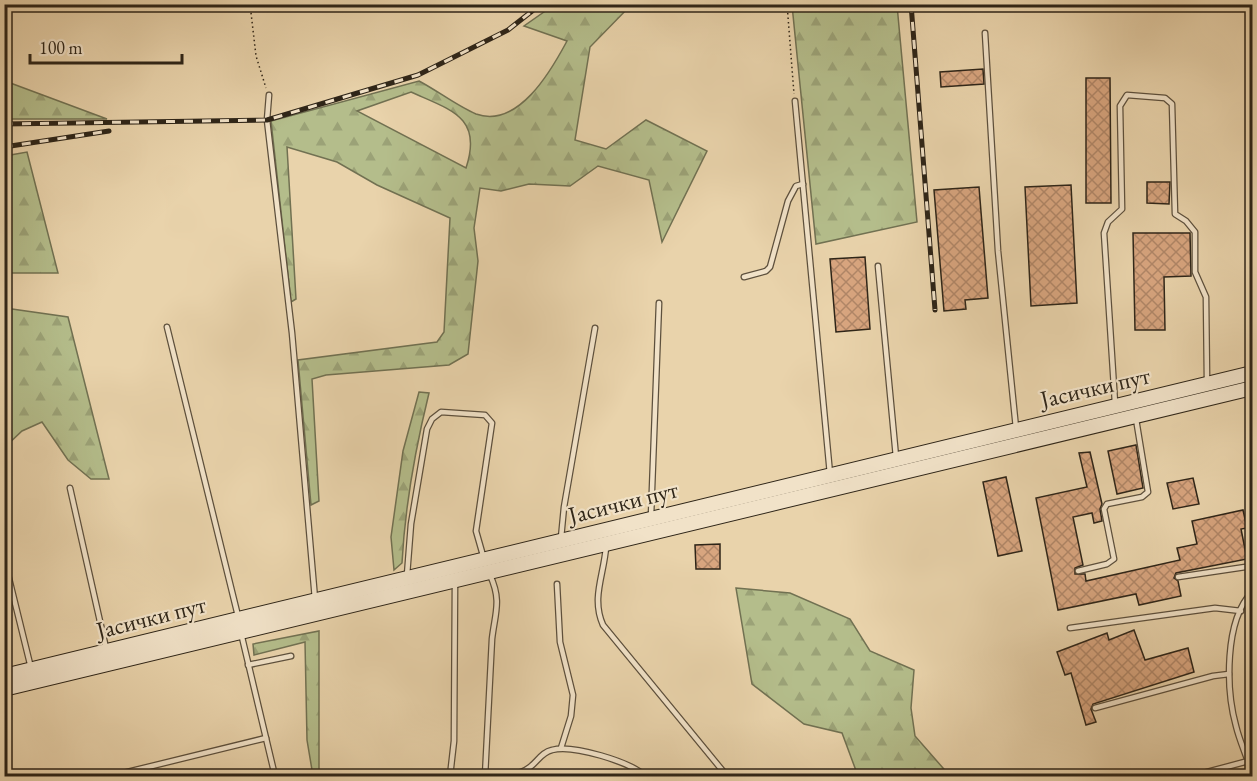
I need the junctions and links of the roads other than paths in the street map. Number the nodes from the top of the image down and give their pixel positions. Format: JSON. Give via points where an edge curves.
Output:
{"nodes":[{"id":1,"x":985,"y":33,"type":"dead end"},
{"id":2,"x":269,"y":95,"type":"road end"},
{"id":3,"x":795,"y":100,"type":"road end"},
{"id":4,"x":803,"y":184,"type":"junction"},
{"id":5,"x":878,"y":266,"type":"dead end"},
{"id":6,"x":744,"y":277,"type":"dead end"},
{"id":7,"x":659,"y":303,"type":"dead end"},
{"id":8,"x":167,"y":327,"type":"dead end"},
{"id":9,"x":595,"y":328,"type":"dead end"},
{"id":10,"x":1252,"y":373,"type":"edge"},
{"id":11,"x":1207,"y":383,"type":"junction"},
{"id":12,"x":1252,"y":388,"type":"edge"},
{"id":13,"x":1208,"y":399,"type":"junction"},
{"id":14,"x":1137,"y":400,"type":"junction"},
{"id":15,"x":1116,"y":406,"type":"junction"},
{"id":16,"x":1090,"y":411,"type":"junction"},
{"id":17,"x":1136,"y":416,"type":"junction"},
{"id":18,"x":1093,"y":426,"type":"junction"},
{"id":19,"x":1016,"y":429,"type":"junction"},
{"id":20,"x":1019,"y":444,"type":"junction"},
{"id":21,"x":897,"y":459,"type":"junction"},
{"id":22,"x":898,"y":474,"type":"junction"},
{"id":23,"x":830,"y":475,"type":"junction"},
{"id":24,"x":70,"y":488,"type":"dead end"},
{"id":25,"x":831,"y":490,"type":"junction"},
{"id":26,"x":651,"y":519,"type":"junction"},
{"id":27,"x":654,"y":533,"type":"junction"},
{"id":28,"x":605,"y":538,"type":"junction"},
{"id":29,"x":561,"y":541,"type":"junction"},
{"id":30,"x":563,"y":556,"type":"junction"},
{"id":31,"x":4,"y":558,"type":"edge"},
{"id":32,"x":484,"y":558,"type":"junction"},
{"id":33,"x":1252,"y":566,"type":"edge"},
{"id":34,"x":1078,"y":571,"type":"dead end"},
{"id":35,"x":489,"y":572,"type":"junction"},
{"id":36,"x":1178,"y":577,"type":"dead end"},
{"id":37,"x":406,"y":578,"type":"junction"},
{"id":38,"x":454,"y":581,"type":"junction"},
{"id":39,"x":557,"y":584,"type":"dead end"},
{"id":40,"x":407,"y":592,"type":"junction"},
{"id":41,"x":1252,"y":592,"type":"edge"},
{"id":42,"x":315,"y":599,"type":"junction"},
{"id":43,"x":1241,"y":611,"type":"junction"},
{"id":44,"x":318,"y":614,"type":"junction"},
{"id":45,"x":238,"y":618,"type":"junction"},
{"id":46,"x":1070,"y":628,"type":"dead end"},
{"id":47,"x":241,"y":632,"type":"junction"},
{"id":48,"x":106,"y":651,"type":"junction"},
{"id":49,"x":291,"y":656,"type":"dead end"},
{"id":50,"x":248,"y":665,"type":"junction"},
{"id":51,"x":1229,"y":675,"type":"junction"},
{"id":52,"x":4,"y":676,"type":"edge"},
{"id":53,"x":32,"y":676,"type":"junction"},
{"id":54,"x":4,"y":689,"type":"edge"},
{"id":55,"x":1095,"y":708,"type":"dead end"},
{"id":56,"x":266,"y":738,"type":"junction"},
{"id":57,"x":561,"y":748,"type":"junction"},
{"id":58,"x":1250,"y":760,"type":"edge"},
{"id":59,"x":1252,"y":775,"type":"edge"},
{"id":60,"x":485,"y":776,"type":"edge"},
{"id":61,"x":111,"y":777,"type":"edge"},
{"id":62,"x":275,"y":777,"type":"edge"},
{"id":63,"x":450,"y":777,"type":"edge"},
{"id":64,"x":645,"y":777,"type":"edge"},
{"id":65,"x":727,"y":777,"type":"edge"},
{"id":66,"x":1192,"y":777,"type":"edge"}],
"edges":[{"from":1,"to":19,"type":"lane","via":[[998,251]]},
{"from":2,"to":42,"type":"lane","via":[[267,120],[292,333]]},
{"from":3,"to":4,"type":"lane"},
{"from":4,"to":6,"type":"lane","via":[[796,186],[788,201],[770,267],[766,272]]},
{"from":4,"to":23,"type":"lane"},
{"from":5,"to":21,"type":"lane"},
{"from":7,"to":26,"type":"lane"},
{"from":8,"to":45,"type":"lane"},
{"from":9,"to":29,"type":"lane"},
{"from":10,"to":11,"type":"main road","name":"Јасички пут"},
{"from":11,"to":13,"type":"lane"},
{"from":11,"to":14,"type":"main road","name":"Јасички пут"},
{"from":11,"to":15,"type":"lane","via":[[1206,297],[1195,272],[1195,232],[1175,214],[1172,104],[1165,98],[1127,94],[1120,106],[1122,209],[1108,222],[1104,233]]},
{"from":12,"to":13,"type":"main road","name":"Јасички пут"},
{"from":13,"to":17,"type":"main road","name":"Јасички пут"},
{"from":14,"to":15,"type":"main road","name":"Јасички пут"},
{"from":14,"to":17,"type":"main road"},
{"from":15,"to":16,"type":"main road","name":"Јасички пут"},
{"from":16,"to":18,"type":"main road"},
{"from":16,"to":19,"type":"main road","name":"Јасички пут"},
{"from":17,"to":18,"type":"main road","name":"Јасички пут"},
{"from":17,"to":34,"type":"lane","via":[[1148,492],[1105,506],[1114,559],[1110,564]]},
{"from":18,"to":20,"type":"main road","name":"Јасички пут"},
{"from":19,"to":20,"type":"lane"},
{"from":19,"to":21,"type":"main road","name":"Јасички пут"},
{"from":20,"to":22,"type":"main road","name":"Јасички пут"},
{"from":21,"to":22,"type":"lane"},
{"from":21,"to":23,"type":"main road","name":"Јасички пут"},
{"from":22,"to":25,"type":"main road","name":"Јасички пут"},
{"from":23,"to":25,"type":"lane"},
{"from":23,"to":26,"type":"main road","name":"Јасички пут"},
{"from":24,"to":48,"type":"lane"},
{"from":25,"to":27,"type":"main road","name":"Јасички пут"},
{"from":26,"to":27,"type":"lane"},
{"from":26,"to":28,"type":"main road","name":"Јасички пут"},
{"from":27,"to":28,"type":"main road","name":"Јасички пут"},
{"from":28,"to":29,"type":"main road","name":"Јасички пут"},
{"from":28,"to":30,"type":"main road","name":"Јасички пут"},
{"from":28,"to":65,"type":"lane","via":[[596,600],[603,625]]},
{"from":29,"to":30,"type":"lane"},
{"from":29,"to":32,"type":"main road","name":"Јасички пут"},
{"from":30,"to":35,"type":"main road","name":"Јасички пут"},
{"from":31,"to":53,"type":"lane"},
{"from":32,"to":35,"type":"lane"},
{"from":32,"to":37,"type":"main road","name":"Јасички пут"},
{"from":32,"to":37,"type":"lane","via":[[476,531],[492,423],[485,415],[441,412],[427,429]]},
{"from":33,"to":36,"type":"lane"},
{"from":35,"to":38,"type":"main road","name":"Јасички пут"},
{"from":35,"to":60,"type":"lane","via":[[498,591]]},
{"from":37,"to":40,"type":"lane"},
{"from":37,"to":42,"type":"main road","name":"Јасички пут"},
{"from":38,"to":40,"type":"main road","name":"Јасички пут"},
{"from":38,"to":63,"type":"lane","via":[[454,741]]},
{"from":39,"to":57,"type":"lane","via":[[560,642],[573,695],[572,716]]},
{"from":40,"to":44,"type":"main road","name":"Јасички пут"},
{"from":41,"to":43,"type":"lane"},
{"from":42,"to":44,"type":"lane"},
{"from":42,"to":45,"type":"main road","name":"Јасички пут"},
{"from":43,"to":46,"type":"lane","via":[[1215,608]]},
{"from":43,"to":51,"type":"lane"},
{"from":44,"to":47,"type":"main road","name":"Јасички пут"},
{"from":45,"to":47,"type":"lane"},
{"from":45,"to":48,"type":"main road","name":"Јасички пут"},
{"from":47,"to":50,"type":"lane"},
{"from":47,"to":53,"type":"main road","name":"Јасички пут"},
{"from":48,"to":53,"type":"main road","name":"Јасички пут"},
{"from":49,"to":50,"type":"lane"},
{"from":50,"to":56,"type":"lane"},
{"from":51,"to":55,"type":"lane"},
{"from":51,"to":58,"type":"lane","via":[[1232,711]]},
{"from":52,"to":53,"type":"main road","name":"Јасички пут"},
{"from":53,"to":54,"type":"main road","name":"Јасички пут"},
{"from":56,"to":61,"type":"lane"},
{"from":56,"to":62,"type":"lane"},
{"from":57,"to":60,"type":"lane","via":[[549,750],[515,774]]},
{"from":57,"to":64,"type":"lane","via":[[626,763]]},
{"from":58,"to":59,"type":"lane"},
{"from":58,"to":66,"type":"lane"}]}
